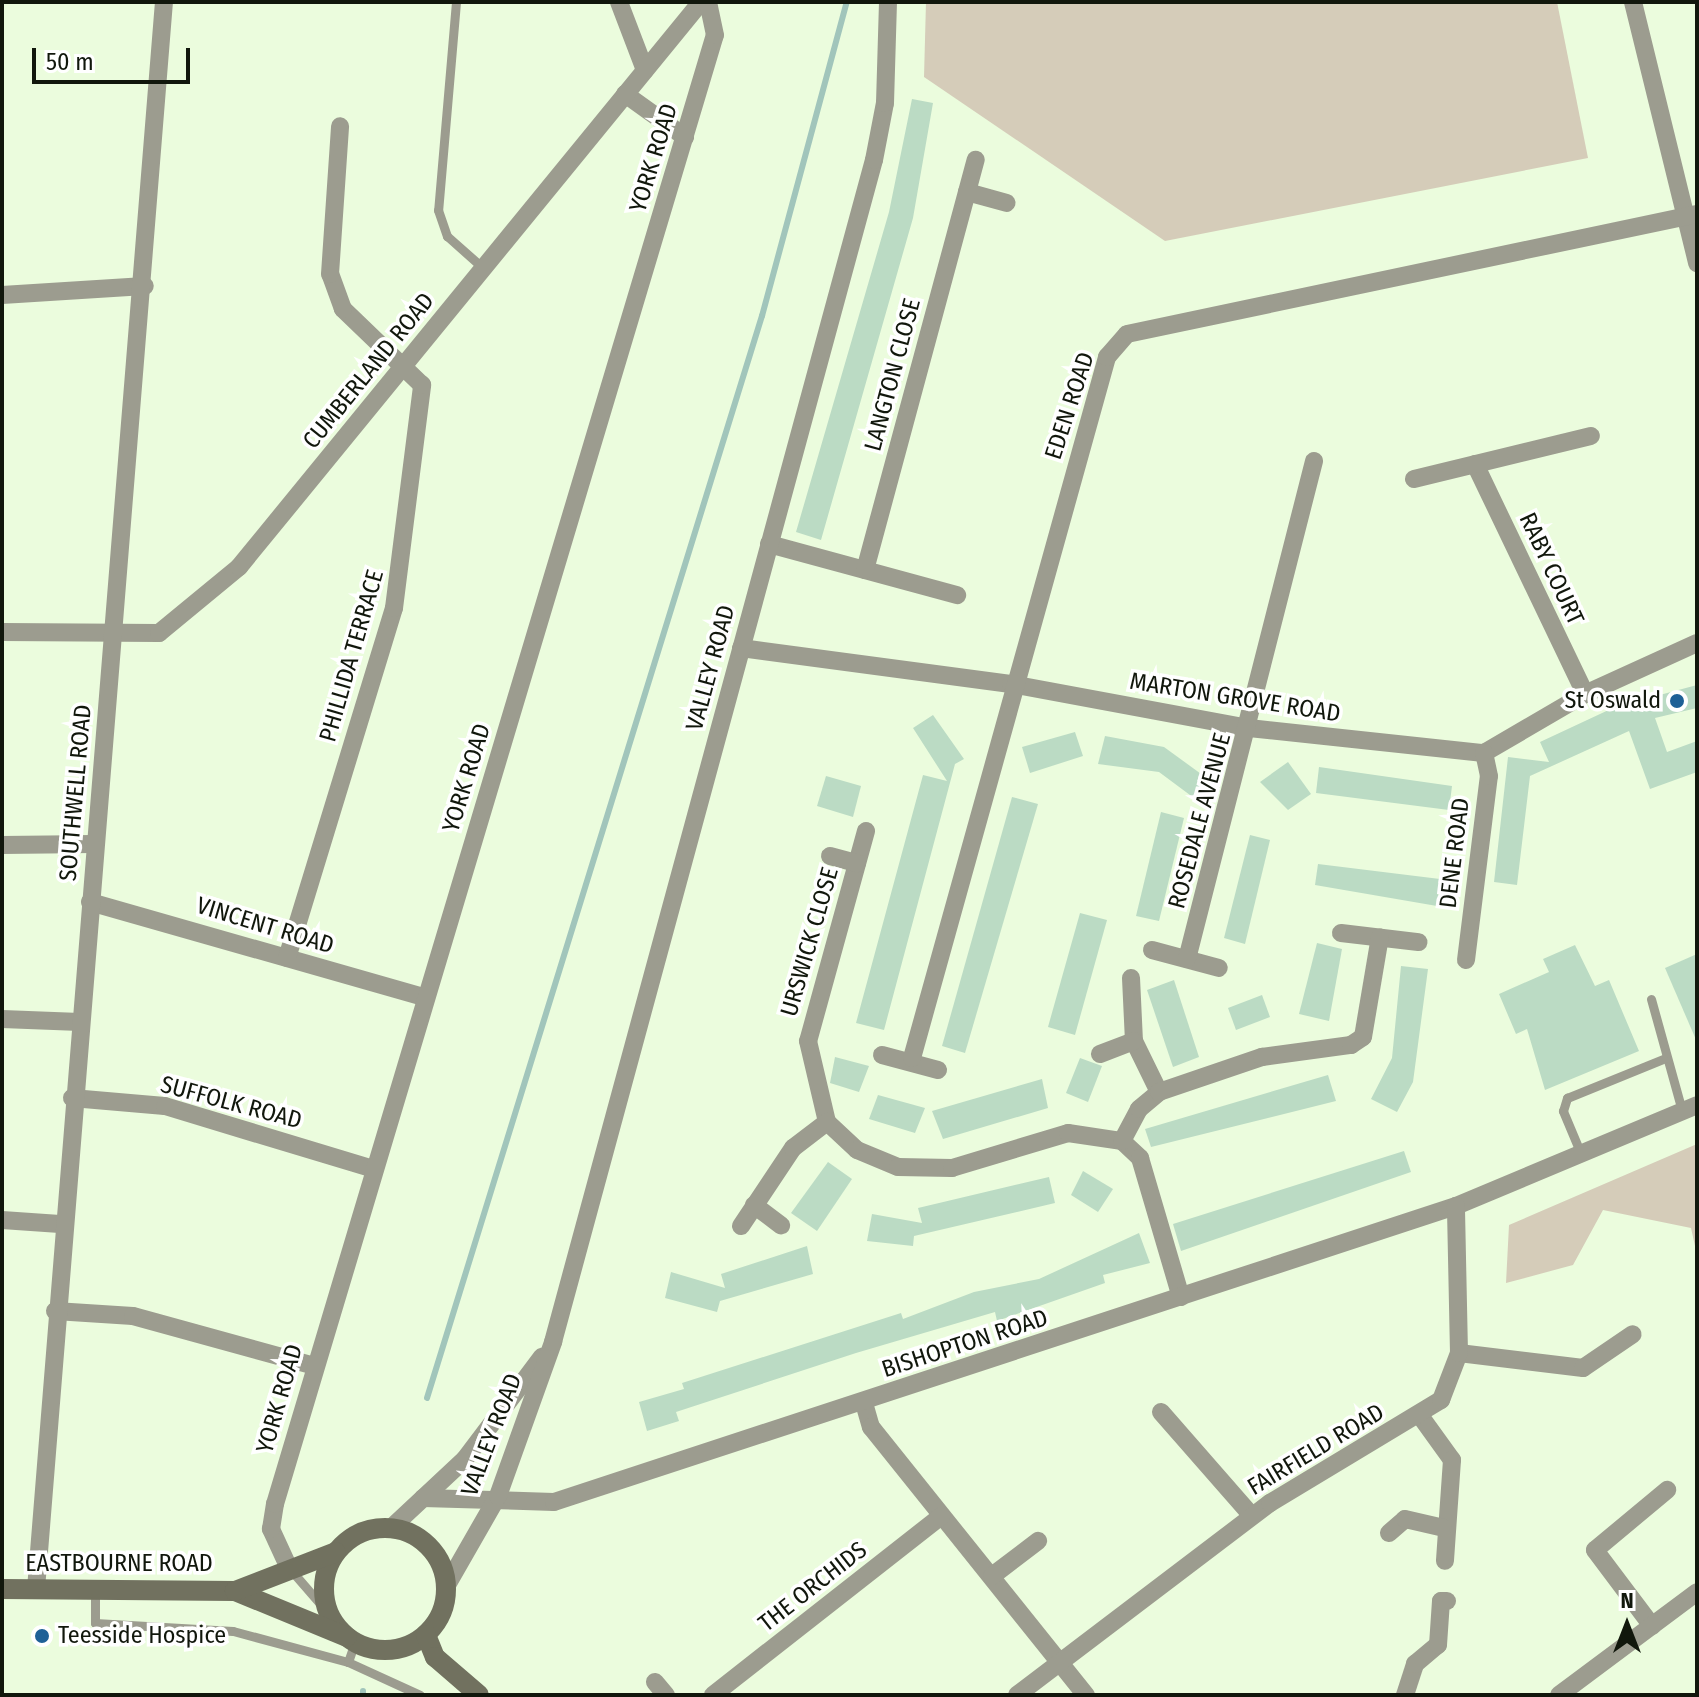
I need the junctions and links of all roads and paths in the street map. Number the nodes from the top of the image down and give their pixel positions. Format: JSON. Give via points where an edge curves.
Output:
{"nodes":[{"id":1,"x":164,"y":2,"type":"edge"},
{"id":2,"x":456,"y":2,"type":"edge"},
{"id":3,"x":619,"y":2,"type":"edge"},
{"id":4,"x":701,"y":2,"type":"edge"},
{"id":5,"x":708,"y":2,"type":"edge"},
{"id":6,"x":888,"y":2,"type":"edge"},
{"id":7,"x":1633,"y":2,"type":"edge"},
{"id":8,"x":645,"y":70,"type":"junction"},
{"id":9,"x":625,"y":94,"type":"junction"},
{"id":10,"x":340,"y":126,"type":"dead end"},
{"id":11,"x":685,"y":137,"type":"junction"},
{"id":12,"x":976,"y":160,"type":"dead end"},
{"id":13,"x":967,"y":192,"type":"junction"},
{"id":14,"x":1007,"y":203,"type":"dead end"},
{"id":15,"x":1691,"y":215,"type":"edge"},
{"id":16,"x":1697,"y":263,"type":"edge"},
{"id":17,"x":483,"y":268,"type":"junction"},
{"id":18,"x":145,"y":286,"type":"junction"},
{"id":19,"x":2,"y":295,"type":"edge"},
{"id":20,"x":402,"y":367,"type":"junction"},
{"id":21,"x":1591,"y":436,"type":"dead end"},
{"id":22,"x":1314,"y":461,"type":"dead end"},
{"id":23,"x":1475,"y":464,"type":"junction"},
{"id":24,"x":1414,"y":479,"type":"dead end"},
{"id":25,"x":769,"y":544,"type":"junction"},
{"id":26,"x":865,"y":570,"type":"junction"},
{"id":27,"x":957,"y":595,"type":"dead end"},
{"id":28,"x":2,"y":632,"type":"edge"},
{"id":29,"x":116,"y":637,"type":"junction"},
{"id":30,"x":1697,"y":643,"type":"edge"},
{"id":31,"x":741,"y":648,"type":"junction"},
{"id":32,"x":1011,"y":684,"type":"junction"},
{"id":33,"x":1585,"y":694,"type":"junction"},
{"id":34,"x":1249,"y":728,"type":"junction"},
{"id":35,"x":1484,"y":753,"type":"junction"},
{"id":36,"x":866,"y":831,"type":"dead end"},
{"id":37,"x":93,"y":844,"type":"junction"},
{"id":38,"x":2,"y":845,"type":"edge"},
{"id":39,"x":830,"y":856,"type":"dead end"},
{"id":40,"x":857,"y":863,"type":"junction"},
{"id":41,"x":90,"y":902,"type":"junction"},
{"id":42,"x":1341,"y":933,"type":"dead end"},
{"id":43,"x":1380,"y":937,"type":"junction"},
{"id":44,"x":1418,"y":942,"type":"dead end"},
{"id":45,"x":1152,"y":950,"type":"dead end"},
{"id":46,"x":287,"y":958,"type":"junction"},
{"id":47,"x":1187,"y":959,"type":"junction"},
{"id":48,"x":1466,"y":960,"type":"dead end"},
{"id":49,"x":1219,"y":968,"type":"dead end"},
{"id":50,"x":1131,"y":978,"type":"dead end"},
{"id":51,"x":426,"y":998,"type":"junction"},
{"id":52,"x":1651,"y":999,"type":"dead end"},
{"id":53,"x":2,"y":1019,"type":"edge"},
{"id":54,"x":80,"y":1022,"type":"junction"},
{"id":55,"x":1134,"y":1041,"type":"junction"},
{"id":56,"x":1100,"y":1054,"type":"dead end"},
{"id":57,"x":882,"y":1055,"type":"dead end"},
{"id":58,"x":912,"y":1058,"type":"junction"},
{"id":59,"x":1663,"y":1059,"type":"junction"},
{"id":60,"x":938,"y":1070,"type":"dead end"},
{"id":61,"x":1159,"y":1092,"type":"junction"},
{"id":62,"x":72,"y":1098,"type":"junction"},
{"id":63,"x":1689,"y":1108,"type":"edge"},
{"id":64,"x":827,"y":1122,"type":"junction"},
{"id":65,"x":1122,"y":1141,"type":"junction"},
{"id":66,"x":1581,"y":1154,"type":"junction"},
{"id":67,"x":374,"y":1169,"type":"junction"},
{"id":68,"x":754,"y":1205,"type":"junction"},
{"id":69,"x":1456,"y":1206,"type":"junction"},
{"id":70,"x":2,"y":1220,"type":"edge"},
{"id":71,"x":60,"y":1224,"type":"junction"},
{"id":72,"x":781,"y":1225,"type":"dead end"},
{"id":73,"x":741,"y":1226,"type":"dead end"},
{"id":74,"x":1181,"y":1297,"type":"junction"},
{"id":75,"x":55,"y":1311,"type":"junction"},
{"id":76,"x":1633,"y":1334,"type":"dead end"},
{"id":77,"x":553,"y":1342,"type":"junction"},
{"id":78,"x":1459,"y":1353,"type":"junction"},
{"id":79,"x":314,"y":1366,"type":"junction"},
{"id":80,"x":864,"y":1403,"type":"junction"},
{"id":81,"x":1161,"y":1412,"type":"dead end"},
{"id":82,"x":1421,"y":1417,"type":"junction"},
{"id":83,"x":1667,"y":1490,"type":"dead end"},
{"id":84,"x":423,"y":1498,"type":"junction"},
{"id":85,"x":496,"y":1499,"type":"junction"},
{"id":86,"x":941,"y":1516,"type":"junction"},
{"id":87,"x":1252,"y":1516,"type":"junction"},
{"id":88,"x":391,"y":1528,"type":"junction"},
{"id":89,"x":1443,"y":1528,"type":"junction"},
{"id":90,"x":1389,"y":1533,"type":"dead end"},
{"id":91,"x":1038,"y":1541,"type":"dead end"},
{"id":92,"x":336,"y":1552,"type":"junction"},
{"id":93,"x":1445,"y":1561,"type":"dead end"},
{"id":94,"x":288,"y":1566,"type":"junction"},
{"id":95,"x":992,"y":1576,"type":"junction"},
{"id":96,"x":447,"y":1585,"type":"junction"},
{"id":97,"x":2,"y":1589,"type":"edge"},
{"id":98,"x":36,"y":1589,"type":"junction"},
{"id":99,"x":235,"y":1591,"type":"junction"},
{"id":100,"x":95,"y":1592,"type":"junction"},
{"id":101,"x":1697,"y":1592,"type":"edge"},
{"id":102,"x":1447,"y":1601,"type":"dead end"},
{"id":103,"x":329,"y":1614,"type":"junction"},
{"id":104,"x":1652,"y":1626,"type":"junction"},
{"id":105,"x":426,"y":1635,"type":"junction"},
{"id":106,"x":351,"y":1640,"type":"junction"},
{"id":107,"x":1060,"y":1661,"type":"junction"},
{"id":108,"x":348,"y":1662,"type":"junction"},
{"id":109,"x":420,"y":1695,"type":"edge"},
{"id":110,"x":477,"y":1695,"type":"edge"},
{"id":111,"x":713,"y":1695,"type":"edge"},
{"id":112,"x":1017,"y":1695,"type":"edge"},
{"id":113,"x":1086,"y":1695,"type":"edge"},
{"id":114,"x":1405,"y":1695,"type":"edge"},
{"id":115,"x":1559,"y":1695,"type":"edge"}],
"edges":[{"from":1,"to":18,"type":"street","name":"SOUTHWELL ROAD"},
{"from":2,"to":17,"type":"lane","via":[[438,210],[447,236]]},
{"from":3,"to":8,"type":"street"},
{"from":4,"to":8,"type":"street","name":"CUMBERLAND ROAD"},
{"from":5,"to":11,"type":"street","name":"YORK ROAD","via":[[715,35]]},
{"from":6,"to":25,"type":"street","name":"VALLEY ROAD","via":[[885,103],[874,160]]},
{"from":7,"to":15,"type":"street"},
{"from":8,"to":9,"type":"street","name":"CUMBERLAND ROAD"},
{"from":9,"to":11,"type":"street"},
{"from":9,"to":17,"type":"street","name":"CUMBERLAND ROAD"},
{"from":10,"to":20,"type":"street","via":[[330,274],[343,309]]},
{"from":11,"to":51,"type":"street","name":"YORK ROAD"},
{"from":12,"to":13,"type":"street","name":"LANGTON CLOSE"},
{"from":13,"to":14,"type":"street"},
{"from":13,"to":26,"type":"street","name":"LANGTON CLOSE"},
{"from":15,"to":16,"type":"street"},
{"from":15,"to":32,"type":"street","name":"EDEN ROAD","via":[[1127,334],[1107,357]]},
{"from":17,"to":20,"type":"street","name":"CUMBERLAND ROAD"},
{"from":18,"to":19,"type":"street"},
{"from":18,"to":29,"type":"street","name":"SOUTHWELL ROAD"},
{"from":20,"to":29,"type":"street","name":"CUMBERLAND ROAD","via":[[239,567],[159,633]]},
{"from":20,"to":46,"type":"street","name":"PHILLIDA TERRACE","via":[[422,385],[394,608]]},
{"from":21,"to":23,"type":"street"},
{"from":22,"to":34,"type":"street","name":"ROSEDALE AVENUE"},
{"from":23,"to":24,"type":"street"},
{"from":23,"to":33,"type":"street","name":"RABY COURT"},
{"from":25,"to":26,"type":"street"},
{"from":25,"to":31,"type":"street","name":"VALLEY ROAD"},
{"from":26,"to":27,"type":"street"},
{"from":28,"to":29,"type":"street","name":"CUMBERLAND ROAD"},
{"from":29,"to":37,"type":"street","name":"SOUTHWELL ROAD"},
{"from":30,"to":33,"type":"street"},
{"from":31,"to":32,"type":"street","name":"MARTON GROVE ROAD"},
{"from":31,"to":77,"type":"street","name":"VALLEY ROAD"},
{"from":32,"to":34,"type":"street","name":"MARTON GROVE ROAD"},
{"from":32,"to":58,"type":"street","name":"EDEN ROAD"},
{"from":33,"to":35,"type":"street"},
{"from":34,"to":35,"type":"street","name":"MARTON GROVE ROAD"},
{"from":34,"to":47,"type":"street","name":"ROSEDALE AVENUE"},
{"from":35,"to":48,"type":"street","name":"DENE ROAD","via":[[1489,776]]},
{"from":36,"to":40,"type":"street","name":"URSWICK CLOSE"},
{"from":37,"to":38,"type":"street"},
{"from":37,"to":41,"type":"street","name":"SOUTHWELL ROAD"},
{"from":39,"to":40,"type":"street","name":"URSWICK CLOSE"},
{"from":40,"to":64,"type":"street","name":"URSWICK CLOSE","via":[[808,1041]]},
{"from":41,"to":46,"type":"street","name":"VINCENT ROAD"},
{"from":41,"to":54,"type":"street","name":"SOUTHWELL ROAD"},
{"from":42,"to":43,"type":"street"},
{"from":43,"to":44,"type":"street"},
{"from":43,"to":61,"type":"street","via":[[1363,1037],[1262,1057]]},
{"from":45,"to":47,"type":"street"},
{"from":46,"to":51,"type":"street","name":"VINCENT ROAD"},
{"from":47,"to":49,"type":"street"},
{"from":50,"to":55,"type":"street"},
{"from":51,"to":67,"type":"street","name":"YORK ROAD"},
{"from":52,"to":59,"type":"lane","via":[[1663,1025]]},
{"from":53,"to":54,"type":"street"},
{"from":54,"to":62,"type":"street","name":"SOUTHWELL ROAD"},
{"from":55,"to":56,"type":"street"},
{"from":55,"to":61,"type":"street"},
{"from":57,"to":58,"type":"street"},
{"from":58,"to":60,"type":"street"},
{"from":59,"to":63,"type":"lane"},
{"from":59,"to":66,"type":"lane","via":[[1567,1098],[1563,1111]]},
{"from":61,"to":65,"type":"street","via":[[1139,1109]]},
{"from":62,"to":67,"type":"street","name":"SUFFOLK ROAD","via":[[165,1106]]},
{"from":62,"to":71,"type":"street","name":"SOUTHWELL ROAD"},
{"from":63,"to":66,"type":"street"},
{"from":64,"to":65,"type":"street","via":[[857,1150],[898,1167],[952,1168],[1068,1133]]},
{"from":64,"to":68,"type":"street","via":[[793,1148]]},
{"from":65,"to":74,"type":"street","via":[[1140,1158]]},
{"from":66,"to":69,"type":"street","name":"BISHOPTON ROAD"},
{"from":67,"to":79,"type":"street","name":"YORK ROAD"},
{"from":68,"to":72,"type":"street"},
{"from":68,"to":73,"type":"street"},
{"from":69,"to":74,"type":"street","name":"BISHOPTON ROAD"},
{"from":69,"to":78,"type":"street","name":"FAIRFIELD ROAD"},
{"from":70,"to":71,"type":"street"},
{"from":71,"to":75,"type":"street","name":"SOUTHWELL ROAD"},
{"from":74,"to":80,"type":"street","name":"BISHOPTON ROAD"},
{"from":75,"to":79,"type":"street","via":[[133,1316]]},
{"from":75,"to":98,"type":"street","name":"SOUTHWELL ROAD"},
{"from":76,"to":78,"type":"street","via":[[1583,1368]]},
{"from":77,"to":84,"type":"street","name":"VALLEY ROAD","via":[[465,1459]]},
{"from":77,"to":85,"type":"street","name":"VALLEY ROAD"},
{"from":78,"to":82,"type":"street","name":"FAIRFIELD ROAD","via":[[1441,1400]]},
{"from":79,"to":94,"type":"street","name":"YORK ROAD","via":[[273,1516]]},
{"from":80,"to":85,"type":"street","name":"BISHOPTON ROAD","via":[[554,1502]]},
{"from":80,"to":86,"type":"street","via":[[871,1427]]},
{"from":81,"to":87,"type":"street"},
{"from":82,"to":87,"type":"street","name":"FAIRFIELD ROAD"},
{"from":82,"to":89,"type":"street","via":[[1452,1460],[1453,1499]]},
{"from":83,"to":104,"type":"street","via":[[1595,1550]]},
{"from":84,"to":85,"type":"street","name":"BISHOPTON ROAD"},
{"from":84,"to":88,"type":"street","name":"VALLEY ROAD"},
{"from":85,"to":96,"type":"street","name":"VALLEY ROAD"},
{"from":86,"to":95,"type":"street"},
{"from":86,"to":111,"type":"street","name":"THE ORCHIDS"},
{"from":87,"to":107,"type":"street","name":"FAIRFIELD ROAD"},
{"from":88,"to":92,"type":"street","via":[[360,1533]]},
{"from":88,"to":96,"type":"street","via":[[429,1547]]},
{"from":89,"to":90,"type":"street","via":[[1405,1519]]},
{"from":89,"to":93,"type":"street"},
{"from":91,"to":95,"type":"street"},
{"from":92,"to":94,"type":"street"},
{"from":92,"to":103,"type":"street","via":[[325,1582]]},
{"from":94,"to":99,"type":"street"},
{"from":94,"to":103,"type":"lane"},
{"from":95,"to":107,"type":"street"},
{"from":96,"to":105,"type":"street","via":[[445,1604]]},
{"from":97,"to":98,"type":"street","name":"EASTBOURNE ROAD"},
{"from":98,"to":100,"type":"street","name":"EASTBOURNE ROAD"},
{"from":99,"to":100,"type":"street","name":"EASTBOURNE ROAD"},
{"from":99,"to":106,"type":"street"},
{"from":100,"to":108,"type":"lane","via":[[95,1623],[233,1631]]},
{"from":101,"to":104,"type":"street"},
{"from":102,"to":114,"type":"street","via":[[1441,1601],[1438,1645],[1415,1664]]},
{"from":103,"to":106,"type":"street"},
{"from":104,"to":115,"type":"street"},
{"from":105,"to":106,"type":"street","via":[[391,1650]]},
{"from":105,"to":110,"type":"street","via":[[435,1657]]},
{"from":106,"to":108,"type":"lane"},
{"from":107,"to":112,"type":"street","name":"FAIRFIELD ROAD"},
{"from":107,"to":113,"type":"street"},
{"from":108,"to":109,"type":"lane"}]}
